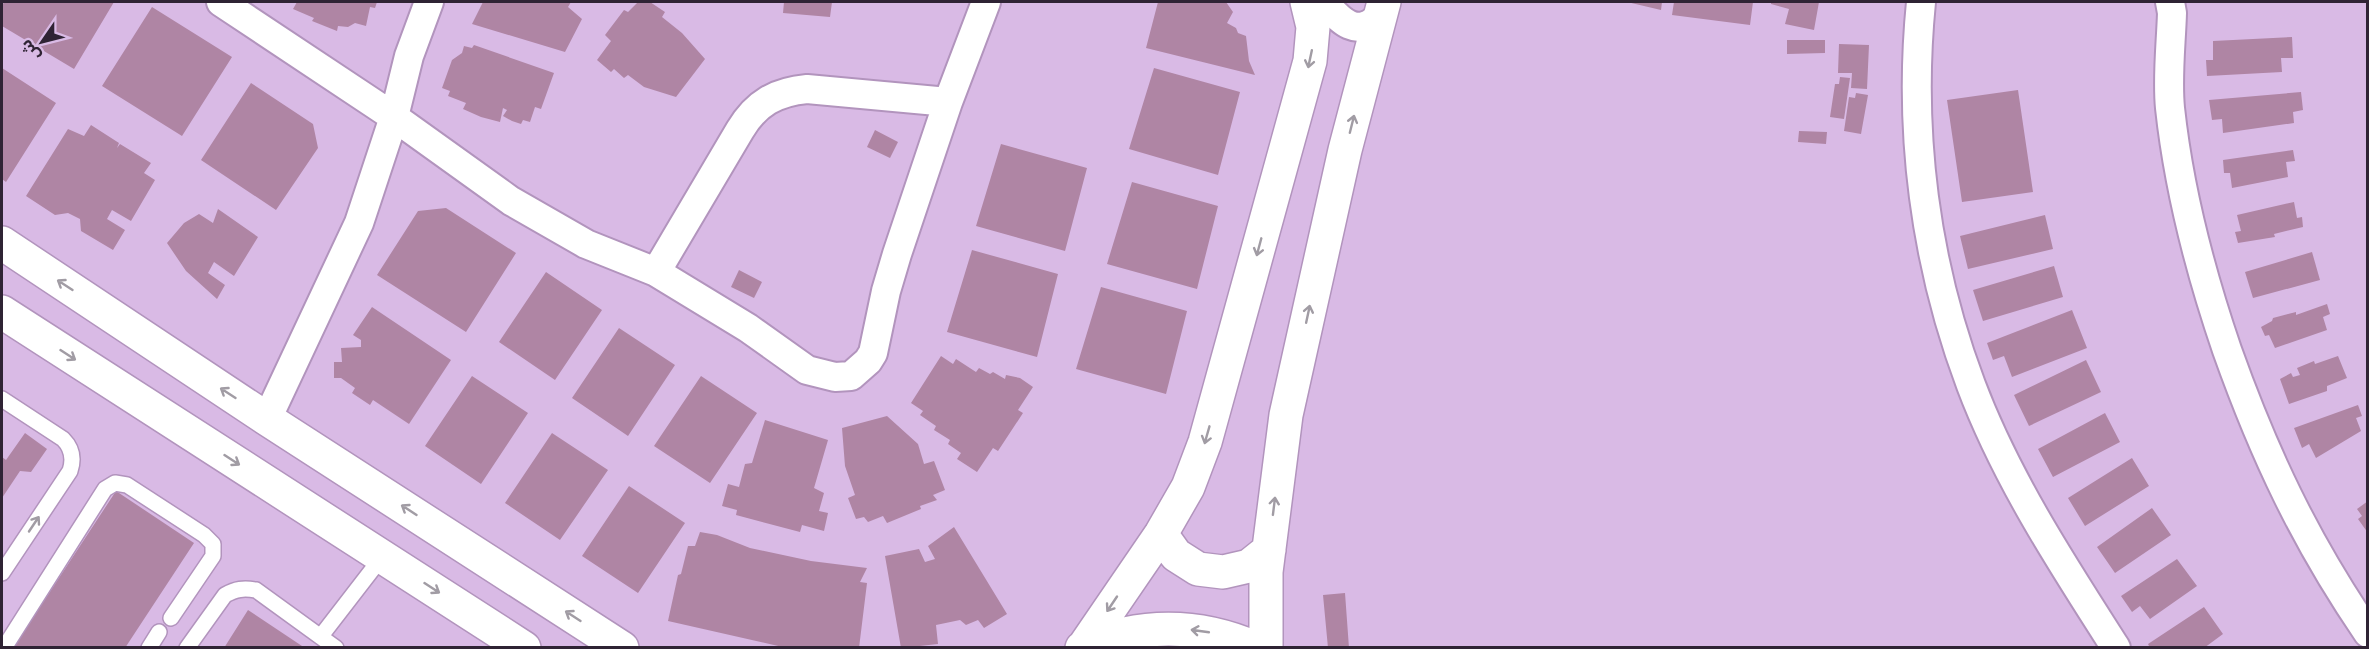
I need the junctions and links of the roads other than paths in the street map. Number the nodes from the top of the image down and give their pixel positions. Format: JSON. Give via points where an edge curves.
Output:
{"nodes":[{"id":1,"x":221,"y":2,"type":"edge"},
{"id":2,"x":429,"y":2,"type":"edge"},
{"id":3,"x":986,"y":2,"type":"edge"},
{"id":4,"x":1307,"y":2,"type":"edge"},
{"id":5,"x":1324,"y":2,"type":"edge"},
{"id":6,"x":1921,"y":2,"type":"edge"},
{"id":7,"x":2170,"y":2,"type":"edge"},
{"id":8,"x":1382,"y":9,"type":"edge"},
{"id":9,"x":948,"y":102,"type":"junction"},
{"id":10,"x":394,"y":117,"type":"junction"},
{"id":11,"x":2,"y":243,"type":"edge"},
{"id":12,"x":656,"y":272,"type":"junction"},
{"id":13,"x":2,"y":312,"type":"edge"},
{"id":14,"x":2,"y":399,"type":"edge"},
{"id":15,"x":267,"y":419,"type":"junction"},
{"id":16,"x":1161,"y":534,"type":"junction"},
{"id":17,"x":1269,"y":549,"type":"junction"},
{"id":18,"x":382,"y":557,"type":"junction"},
{"id":19,"x":2,"y":573,"type":"edge"},
{"id":20,"x":171,"y":618,"type":"dead end"},
{"id":21,"x":159,"y":632,"type":"dead end"},
{"id":22,"x":2367,"y":633,"type":"edge"},
{"id":23,"x":321,"y":636,"type":"junction"},
{"id":24,"x":1083,"y":647,"type":"edge"},
{"id":25,"x":3,"y":648,"type":"edge"},
{"id":26,"x":149,"y":648,"type":"edge"},
{"id":27,"x":187,"y":648,"type":"edge"},
{"id":28,"x":336,"y":648,"type":"edge"},
{"id":29,"x":524,"y":648,"type":"edge"},
{"id":30,"x":622,"y":648,"type":"edge"},
{"id":31,"x":1255,"y":648,"type":"edge"},
{"id":32,"x":1266,"y":648,"type":"edge"},
{"id":33,"x":2116,"y":648,"type":"edge"}],
"edges":[{"from":1,"to":10,"type":"street"},
{"from":2,"to":10,"type":"street","via":[[409,56]]},
{"from":3,"to":9,"type":"street"},
{"from":4,"to":16,"type":"street","one_way":true,"via":[[1313,27],[1307,72],[1205,442],[1188,488]]},
{"from":5,"to":8,"type":"street","via":[[1336,17],[1357,27],[1366,26]]},
{"from":6,"to":33,"type":"street","via":[[1916,113],[1921,183],[1932,252],[1949,320],[1971,386],[2000,450]]},
{"from":7,"to":22,"type":"street","via":[[2170,105],[2183,193],[2210,300],[2253,424],[2280,483],[2315,550]]},
{"from":17,"to":8,"type":"street","one_way":true,"via":[[1286,415],[1340,173]]},
{"from":9,"to":12,"type":"street","via":[[807,89],[768,100],[749,116]]},
{"from":9,"to":12,"type":"street","via":[[891,273],[873,353],[851,376],[835,377],[807,370],[748,328]]},
{"from":10,"to":12,"type":"street","via":[[559,230]]},
{"from":10,"to":15,"type":"street","via":[[359,223]]},
{"from":15,"to":11,"type":"street","one_way":true},
{"from":13,"to":18,"type":"street","one_way":true},
{"from":19,"to":14,"type":"lane","one_way":true,"via":[[72,464],[68,444],[63,439]]},
{"from":30,"to":15,"type":"street","one_way":true},
{"from":16,"to":17,"type":"street","via":[[1176,555],[1198,569],[1223,572],[1249,566]]},
{"from":16,"to":24,"type":"street","one_way":true},
{"from":17,"to":32,"type":"street"},
{"from":18,"to":23,"type":"lane"},
{"from":18,"to":29,"type":"street","one_way":true},
{"from":20,"to":25,"type":"lane","via":[[213,556],[213,544],[127,485],[116,483],[105,489]]},
{"from":21,"to":26,"type":"lane"},
{"from":23,"to":27,"type":"lane","via":[[256,590],[245,588],[225,595]]},
{"from":23,"to":28,"type":"lane"},
{"from":31,"to":24,"type":"street","one_way":true,"via":[[1206,631],[1176,628],[1144,629]]}]}
